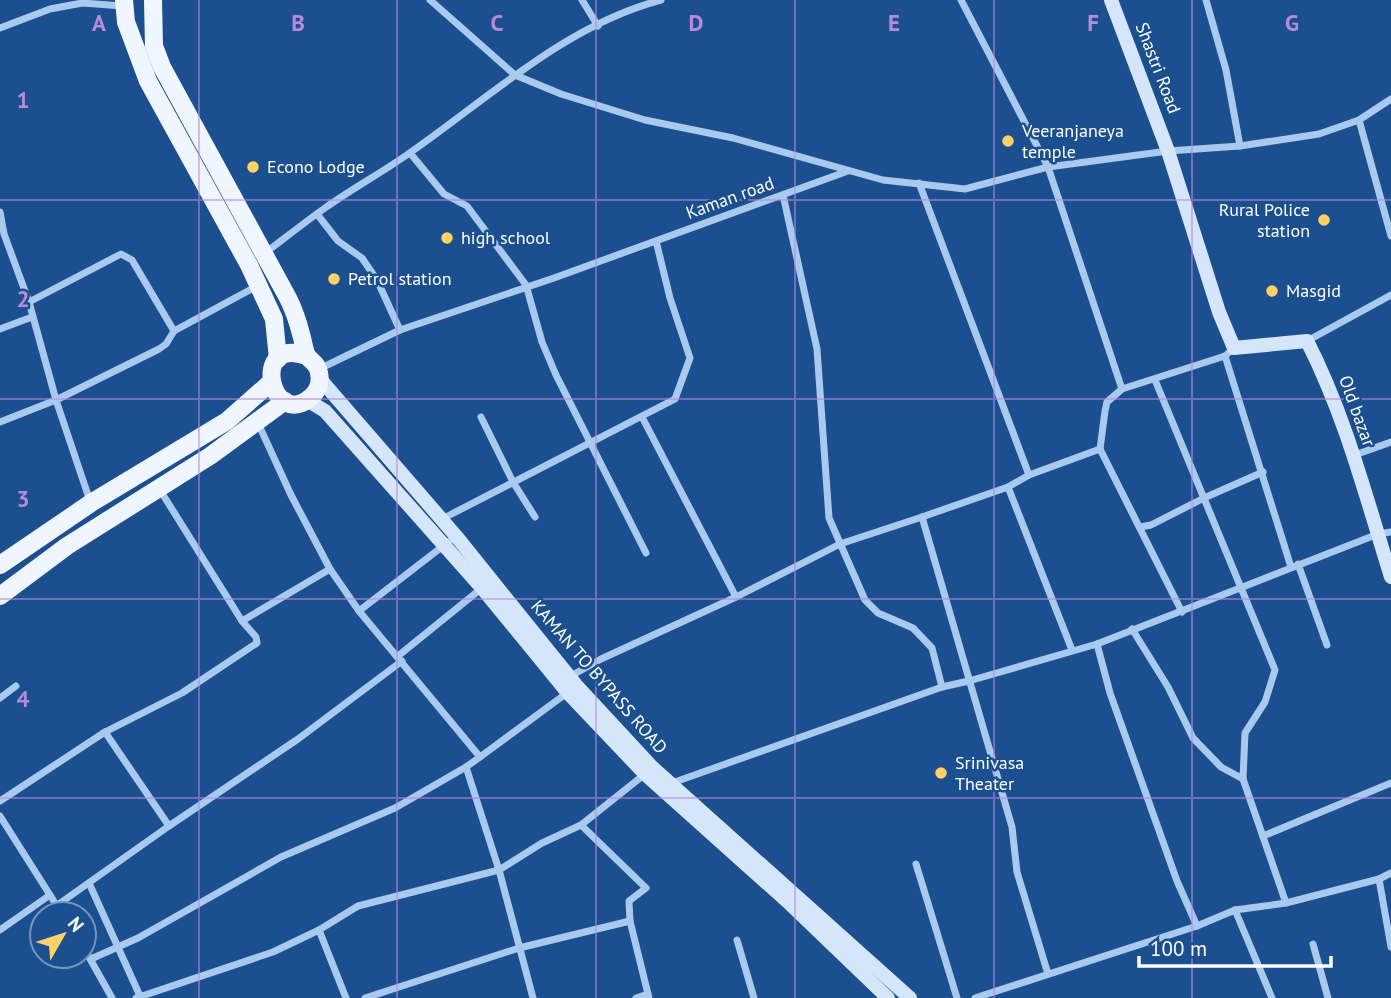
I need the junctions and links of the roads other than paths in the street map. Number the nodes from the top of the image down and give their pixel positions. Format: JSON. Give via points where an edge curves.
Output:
{"nodes":[{"id":1,"x":153,"y":0,"type":"edge"},
{"id":2,"x":430,"y":0,"type":"edge"},
{"id":3,"x":582,"y":0,"type":"edge"},
{"id":4,"x":661,"y":0,"type":"edge"},
{"id":5,"x":961,"y":0,"type":"edge"},
{"id":6,"x":1111,"y":0,"type":"edge"},
{"id":7,"x":1206,"y":0,"type":"edge"},
{"id":8,"x":124,"y":3,"type":"edge"},
{"id":9,"x":598,"y":26,"type":"junction"},
{"id":10,"x":0,"y":28,"type":"edge"},
{"id":11,"x":515,"y":75,"type":"junction"},
{"id":12,"x":1391,"y":99,"type":"edge"},
{"id":13,"x":1359,"y":120,"type":"junction"},
{"id":14,"x":1240,"y":146,"type":"junction"},
{"id":15,"x":1168,"y":150,"type":"junction"},
{"id":16,"x":411,"y":152,"type":"junction"},
{"id":17,"x":1048,"y":166,"type":"junction"},
{"id":18,"x":849,"y":171,"type":"junction"},
{"id":19,"x":919,"y":183,"type":"junction"},
{"id":20,"x":783,"y":195,"type":"junction"},
{"id":21,"x":0,"y":212,"type":"edge"},
{"id":22,"x":317,"y":214,"type":"junction"},
{"id":23,"x":2,"y":235,"type":"edge"},
{"id":24,"x":1391,"y":236,"type":"edge"},
{"id":25,"x":656,"y":242,"type":"junction"},
{"id":26,"x":264,"y":254,"type":"junction"},
{"id":27,"x":258,"y":285,"type":"junction"},
{"id":28,"x":526,"y":285,"type":"junction"},
{"id":29,"x":1391,"y":295,"type":"edge"},
{"id":30,"x":29,"y":302,"type":"junction"},
{"id":31,"x":32,"y":317,"type":"junction"},
{"id":32,"x":0,"y":329,"type":"edge"},
{"id":33,"x":400,"y":330,"type":"junction"},
{"id":34,"x":174,"y":331,"type":"junction"},
{"id":35,"x":1307,"y":341,"type":"junction"},
{"id":36,"x":1229,"y":352,"type":"junction"},
{"id":37,"x":278,"y":359,"type":"junction"},
{"id":38,"x":316,"y":368,"type":"junction"},
{"id":39,"x":1155,"y":380,"type":"junction"},
{"id":40,"x":270,"y":383,"type":"junction"},
{"id":41,"x":1122,"y":389,"type":"junction"},
{"id":42,"x":57,"y":400,"type":"junction"},
{"id":43,"x":307,"y":400,"type":"junction"},
{"id":44,"x":285,"y":401,"type":"junction"},
{"id":45,"x":642,"y":417,"type":"junction"},
{"id":46,"x":481,"y":418,"type":"dead end"},
{"id":47,"x":257,"y":421,"type":"junction"},
{"id":48,"x":0,"y":422,"type":"edge"},
{"id":49,"x":1391,"y":442,"type":"edge"},
{"id":50,"x":590,"y":443,"type":"junction"},
{"id":51,"x":1100,"y":449,"type":"junction"},
{"id":52,"x":1352,"y":456,"type":"junction"},
{"id":53,"x":1263,"y":472,"type":"junction"},
{"id":54,"x":1029,"y":475,"type":"junction"},
{"id":55,"x":513,"y":482,"type":"junction"},
{"id":56,"x":1008,"y":487,"type":"junction"},
{"id":57,"x":159,"y":489,"type":"junction"},
{"id":58,"x":1203,"y":498,"type":"junction"},
{"id":59,"x":91,"y":503,"type":"junction"},
{"id":60,"x":535,"y":517,"type":"dead end"},
{"id":61,"x":922,"y":517,"type":"junction"},
{"id":62,"x":442,"y":519,"type":"junction"},
{"id":63,"x":1140,"y":527,"type":"junction"},
{"id":64,"x":1384,"y":533,"type":"edge"},
{"id":65,"x":456,"y":536,"type":"junction"},
{"id":66,"x":840,"y":544,"type":"junction"},
{"id":67,"x":444,"y":545,"type":"junction"},
{"id":68,"x":646,"y":554,"type":"dead end"},
{"id":69,"x":0,"y":565,"type":"edge"},
{"id":70,"x":1294,"y":565,"type":"junction"},
{"id":71,"x":330,"y":569,"type":"junction"},
{"id":72,"x":1391,"y":576,"type":"edge"},
{"id":73,"x":486,"y":585,"type":"junction"},
{"id":74,"x":1243,"y":588,"type":"junction"},
{"id":75,"x":0,"y":596,"type":"edge"},
{"id":76,"x":736,"y":597,"type":"junction"},
{"id":77,"x":359,"y":611,"type":"junction"},
{"id":78,"x":1182,"y":612,"type":"junction"},
{"id":79,"x":242,"y":621,"type":"junction"},
{"id":80,"x":1132,"y":629,"type":"junction"},
{"id":81,"x":1097,"y":644,"type":"junction"},
{"id":82,"x":1327,"y":645,"type":"dead end"},
{"id":83,"x":1072,"y":650,"type":"junction"},
{"id":84,"x":400,"y":659,"type":"junction"},
{"id":85,"x":569,"y":677,"type":"junction"},
{"id":86,"x":969,"y":681,"type":"junction"},
{"id":87,"x":16,"y":686,"type":"dead end"},
{"id":88,"x":942,"y":687,"type":"junction"},
{"id":89,"x":568,"y":693,"type":"junction"},
{"id":90,"x":0,"y":698,"type":"edge"},
{"id":91,"x":105,"y":732,"type":"junction"},
{"id":92,"x":480,"y":757,"type":"junction"},
{"id":93,"x":466,"y":767,"type":"junction"},
{"id":94,"x":649,"y":770,"type":"junction"},
{"id":95,"x":1243,"y":779,"type":"junction"},
{"id":96,"x":1391,"y":783,"type":"edge"},
{"id":97,"x":671,"y":784,"type":"junction"},
{"id":98,"x":0,"y":801,"type":"edge"},
{"id":99,"x":0,"y":816,"type":"edge"},
{"id":100,"x":581,"y":825,"type":"junction"},
{"id":101,"x":169,"y":826,"type":"junction"},
{"id":102,"x":1263,"y":836,"type":"junction"},
{"id":103,"x":916,"y":864,"type":"dead end"},
{"id":104,"x":499,"y":870,"type":"junction"},
{"id":105,"x":1391,"y":873,"type":"edge"},
{"id":106,"x":1378,"y":879,"type":"junction"},
{"id":107,"x":89,"y":883,"type":"junction"},
{"id":108,"x":50,"y":895,"type":"junction"},
{"id":109,"x":53,"y":900,"type":"edge"},
{"id":110,"x":65,"y":900,"type":"edge"},
{"id":111,"x":1286,"y":903,"type":"junction"},
{"id":112,"x":1235,"y":910,"type":"junction"},
{"id":113,"x":630,"y":920,"type":"junction"},
{"id":114,"x":1197,"y":926,"type":"junction"},
{"id":115,"x":0,"y":930,"type":"edge"},
{"id":116,"x":319,"y":930,"type":"junction"},
{"id":117,"x":737,"y":940,"type":"dead end"},
{"id":118,"x":1313,"y":944,"type":"dead end"},
{"id":119,"x":119,"y":947,"type":"junction"},
{"id":120,"x":1391,"y":947,"type":"edge"},
{"id":121,"x":519,"y":948,"type":"junction"},
{"id":122,"x":98,"y":956,"type":"edge"},
{"id":123,"x":97,"y":970,"type":"edge"},
{"id":124,"x":1048,"y":975,"type":"junction"},
{"id":125,"x":648,"y":996,"type":"edge"},
{"id":126,"x":138,"y":997,"type":"edge"},
{"id":127,"x":113,"y":998,"type":"edge"},
{"id":128,"x":346,"y":998,"type":"edge"},
{"id":129,"x":365,"y":998,"type":"edge"},
{"id":130,"x":533,"y":998,"type":"edge"},
{"id":131,"x":636,"y":998,"type":"edge"},
{"id":132,"x":754,"y":998,"type":"edge"},
{"id":133,"x":888,"y":998,"type":"edge"},
{"id":134,"x":910,"y":998,"type":"edge"},
{"id":135,"x":957,"y":998,"type":"edge"},
{"id":136,"x":975,"y":998,"type":"edge"},
{"id":137,"x":1272,"y":998,"type":"edge"},
{"id":138,"x":1328,"y":998,"type":"edge"}],
"edges":[{"from":1,"to":26,"type":"main road","via":[[154,46],[162,67]]},
{"from":2,"to":11,"type":"street"},
{"from":3,"to":9,"type":"street"},
{"from":4,"to":9,"type":"street"},
{"from":5,"to":17,"type":"street"},
{"from":6,"to":15,"type":"street","name":"Shastri Road"},
{"from":7,"to":14,"type":"street","via":[[1226,70]]},
{"from":8,"to":10,"type":"street","via":[[50,9]]},
{"from":8,"to":27,"type":"main road","via":[[148,81]]},
{"from":9,"to":11,"type":"street"},
{"from":11,"to":16,"type":"street"},
{"from":11,"to":18,"type":"street","via":[[645,120],[733,138]]},
{"from":12,"to":13,"type":"street"},
{"from":13,"to":14,"type":"street","via":[[1319,134]]},
{"from":13,"to":24,"type":"street"},
{"from":14,"to":15,"type":"street"},
{"from":15,"to":17,"type":"street"},
{"from":15,"to":36,"type":"street","name":"Shastri Road"},
{"from":16,"to":22,"type":"street"},
{"from":16,"to":28,"type":"street","via":[[444,194],[467,206]]},
{"from":17,"to":19,"type":"street","via":[[965,189]]},
{"from":17,"to":41,"type":"street"},
{"from":18,"to":19,"type":"street"},
{"from":18,"to":20,"type":"street","name":"Kaman road"},
{"from":19,"to":54,"type":"street"},
{"from":20,"to":25,"type":"street","name":"Kaman road"},
{"from":20,"to":66,"type":"street","via":[[817,349],[829,518]]},
{"from":21,"to":23,"type":"street"},
{"from":22,"to":26,"type":"street"},
{"from":22,"to":33,"type":"street","via":[[338,241],[362,258]]},
{"from":23,"to":30,"type":"street"},
{"from":25,"to":28,"type":"street","name":"Kaman road"},
{"from":25,"to":45,"type":"street","via":[[690,358],[675,399]]},
{"from":26,"to":38,"type":"main road"},
{"from":27,"to":34,"type":"street"},
{"from":27,"to":37,"type":"main road","via":[[274,319]]},
{"from":28,"to":33,"type":"street","name":"Kaman road"},
{"from":28,"to":50,"type":"street","via":[[542,342]]},
{"from":29,"to":35,"type":"street"},
{"from":30,"to":31,"type":"street"},
{"from":30,"to":34,"type":"street","via":[[121,254],[132,260]]},
{"from":31,"to":32,"type":"street"},
{"from":31,"to":42,"type":"street"},
{"from":33,"to":38,"type":"street","name":"Kaman road"},
{"from":34,"to":42,"type":"street","via":[[166,344]]},
{"from":35,"to":36,"type":"street"},
{"from":35,"to":52,"type":"street","name":"Old bazar"},
{"from":36,"to":39,"type":"street"},
{"from":36,"to":53,"type":"street"},
{"from":37,"to":38,"type":"main road","via":[[292,352]]},
{"from":37,"to":40,"type":"main road"},
{"from":38,"to":43,"type":"main road","via":[[317,392]]},
{"from":38,"to":62,"type":"street","name":"KAMAN TO BYPASS ROAD"},
{"from":39,"to":41,"type":"street"},
{"from":39,"to":58,"type":"street"},
{"from":40,"to":44,"type":"main road"},
{"from":40,"to":59,"type":"main road","via":[[227,421]]},
{"from":41,"to":51,"type":"street","via":[[1107,402]]},
{"from":42,"to":48,"type":"street"},
{"from":42,"to":59,"type":"street"},
{"from":43,"to":44,"type":"main road"},
{"from":43,"to":67,"type":"street","name":"KAMAN TO BYPASS ROAD","via":[[325,411]]},
{"from":44,"to":47,"type":"main road"},
{"from":45,"to":50,"type":"street"},
{"from":45,"to":76,"type":"street"},
{"from":46,"to":55,"type":"street"},
{"from":47,"to":57,"type":"main road"},
{"from":47,"to":71,"type":"street"},
{"from":49,"to":52,"type":"street"},
{"from":50,"to":55,"type":"street"},
{"from":50,"to":68,"type":"street"},
{"from":51,"to":54,"type":"street"},
{"from":51,"to":63,"type":"street"},
{"from":52,"to":64,"type":"street","name":"Old bazar"},
{"from":53,"to":58,"type":"street"},
{"from":53,"to":70,"type":"street"},
{"from":54,"to":56,"type":"street"},
{"from":55,"to":60,"type":"street"},
{"from":55,"to":62,"type":"street"},
{"from":56,"to":61,"type":"street"},
{"from":56,"to":83,"type":"street"},
{"from":57,"to":75,"type":"main road","via":[[67,546]]},
{"from":57,"to":79,"type":"street"},
{"from":58,"to":63,"type":"street"},
{"from":58,"to":74,"type":"street"},
{"from":59,"to":69,"type":"main road"},
{"from":61,"to":66,"type":"street"},
{"from":61,"to":86,"type":"street"},
{"from":62,"to":65,"type":"street","name":"KAMAN TO BYPASS ROAD"},
{"from":63,"to":78,"type":"street"},
{"from":64,"to":70,"type":"street"},
{"from":64,"to":72,"type":"street","name":"Old bazar"},
{"from":65,"to":67,"type":"street"},
{"from":65,"to":73,"type":"street","name":"KAMAN TO BYPASS ROAD"},
{"from":66,"to":76,"type":"street"},
{"from":66,"to":88,"type":"street","via":[[864,600],[878,613],[913,628],[932,648]]},
{"from":67,"to":73,"type":"street","name":"KAMAN TO BYPASS ROAD"},
{"from":67,"to":77,"type":"street"},
{"from":70,"to":74,"type":"street"},
{"from":70,"to":82,"type":"street"},
{"from":71,"to":77,"type":"street"},
{"from":71,"to":79,"type":"street"},
{"from":73,"to":84,"type":"street"},
{"from":73,"to":85,"type":"street","name":"KAMAN TO BYPASS ROAD"},
{"from":73,"to":89,"type":"street","name":"KAMAN TO BYPASS ROAD"},
{"from":74,"to":78,"type":"street"},
{"from":74,"to":95,"type":"street","via":[[1275,670],[1265,702],[1245,733]]},
{"from":76,"to":85,"type":"street"},
{"from":77,"to":84,"type":"street"},
{"from":78,"to":80,"type":"street"},
{"from":79,"to":91,"type":"street","via":[[257,643],[183,693]]},
{"from":80,"to":81,"type":"street"},
{"from":80,"to":95,"type":"street","via":[[1193,738],[1222,767]]},
{"from":81,"to":83,"type":"street"},
{"from":81,"to":114,"type":"street","via":[[1177,881]]},
{"from":83,"to":86,"type":"street"},
{"from":84,"to":92,"type":"street"},
{"from":84,"to":101,"type":"street","via":[[298,739]]},
{"from":85,"to":94,"type":"street","name":"KAMAN TO BYPASS ROAD"},
{"from":86,"to":88,"type":"street"},
{"from":86,"to":124,"type":"street","via":[[1012,827],[1017,872]]},
{"from":87,"to":90,"type":"street"},
{"from":88,"to":97,"type":"street"},
{"from":89,"to":92,"type":"street"},
{"from":89,"to":94,"type":"street","name":"KAMAN TO BYPASS ROAD"},
{"from":91,"to":98,"type":"street"},
{"from":91,"to":101,"type":"street"},
{"from":92,"to":93,"type":"street"},
{"from":93,"to":104,"type":"street"},
{"from":93,"to":119,"type":"street","via":[[395,808],[281,857]]},
{"from":94,"to":97,"type":"street","name":"KAMAN TO BYPASS ROAD"},
{"from":94,"to":100,"type":"street"},
{"from":94,"to":133,"type":"street","name":"KAMAN TO BYPASS ROAD"},
{"from":95,"to":102,"type":"street"},
{"from":96,"to":102,"type":"street"},
{"from":97,"to":134,"type":"street","name":"KAMAN TO BYPASS ROAD"},
{"from":99,"to":108,"type":"street"},
{"from":100,"to":104,"type":"street"},
{"from":100,"to":113,"type":"street","via":[[646,888],[629,901]]},
{"from":101,"to":107,"type":"street"},
{"from":102,"to":111,"type":"street"},
{"from":103,"to":135,"type":"street"},
{"from":104,"to":116,"type":"street","via":[[358,906]]},
{"from":104,"to":121,"type":"street"},
{"from":105,"to":106,"type":"street"},
{"from":106,"to":111,"type":"street"},
{"from":106,"to":120,"type":"street"},
{"from":107,"to":110,"type":"street"},
{"from":107,"to":119,"type":"street"},
{"from":108,"to":109,"type":"street"},
{"from":108,"to":115,"type":"street"},
{"from":111,"to":112,"type":"street"},
{"from":112,"to":114,"type":"street"},
{"from":112,"to":137,"type":"street"},
{"from":113,"to":121,"type":"street"},
{"from":113,"to":125,"type":"street"},
{"from":114,"to":124,"type":"street"},
{"from":116,"to":126,"type":"street","via":[[273,952]]},
{"from":116,"to":128,"type":"street"},
{"from":117,"to":132,"type":"street"},
{"from":118,"to":138,"type":"street"},
{"from":119,"to":122,"type":"street"},
{"from":119,"to":126,"type":"street"},
{"from":121,"to":129,"type":"street"},
{"from":121,"to":130,"type":"street"},
{"from":123,"to":127,"type":"street"},
{"from":124,"to":136,"type":"street"},
{"from":125,"to":131,"type":"street"}]}
